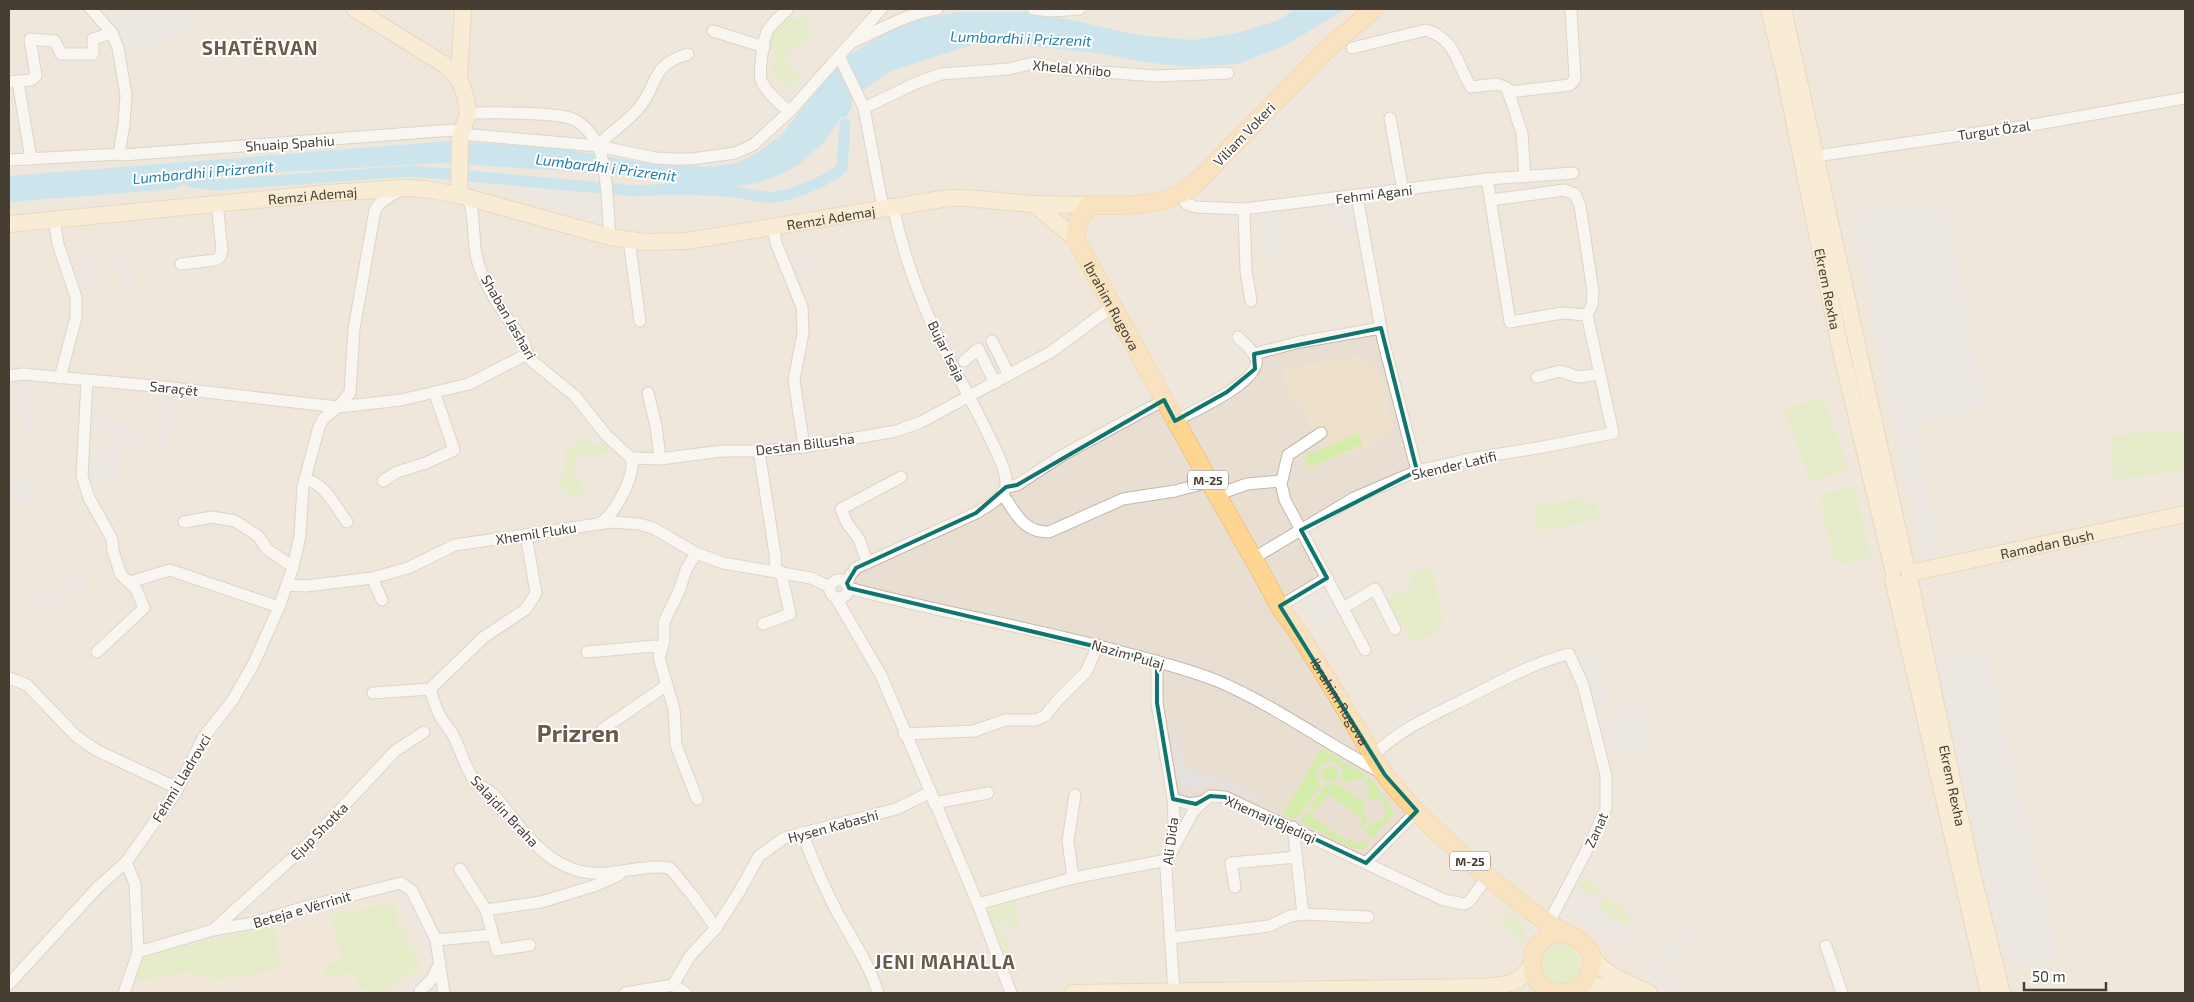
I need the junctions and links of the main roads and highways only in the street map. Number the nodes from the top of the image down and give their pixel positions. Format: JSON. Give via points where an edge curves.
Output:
{"nodes":[{"id":1,"x":1363,"y":12,"type":"edge"},
{"id":2,"x":1075,"y":238,"type":"joint"},
{"id":3,"x":1566,"y":933,"type":"junction"},
{"id":4,"x":1555,"y":992,"type":"edge"},
{"id":5,"x":1533,"y":993,"type":"edge"}],
"edges":[{"from":1,"to":2,"type":"main road","name":"Viliam Vokeri","via":[[1193,186],[1180,195],[1154,204],[1089,205],[1078,221]]},
{"from":2,"to":3,"type":"main road","name":"Ibrahim Rugova","number":"M-25","via":[[1280,606],[1385,775],[1417,811],[1487,877]]},
{"from":3,"to":4,"type":"main road","via":[[1552,934],[1541,941],[1532,955],[1531,965],[1539,982]]},
{"from":3,"to":4,"type":"main road","number":"M-25","via":[[1581,940],[1590,955],[1590,972],[1580,987],[1564,993]]},
{"from":4,"to":5,"type":"main road"}]}
